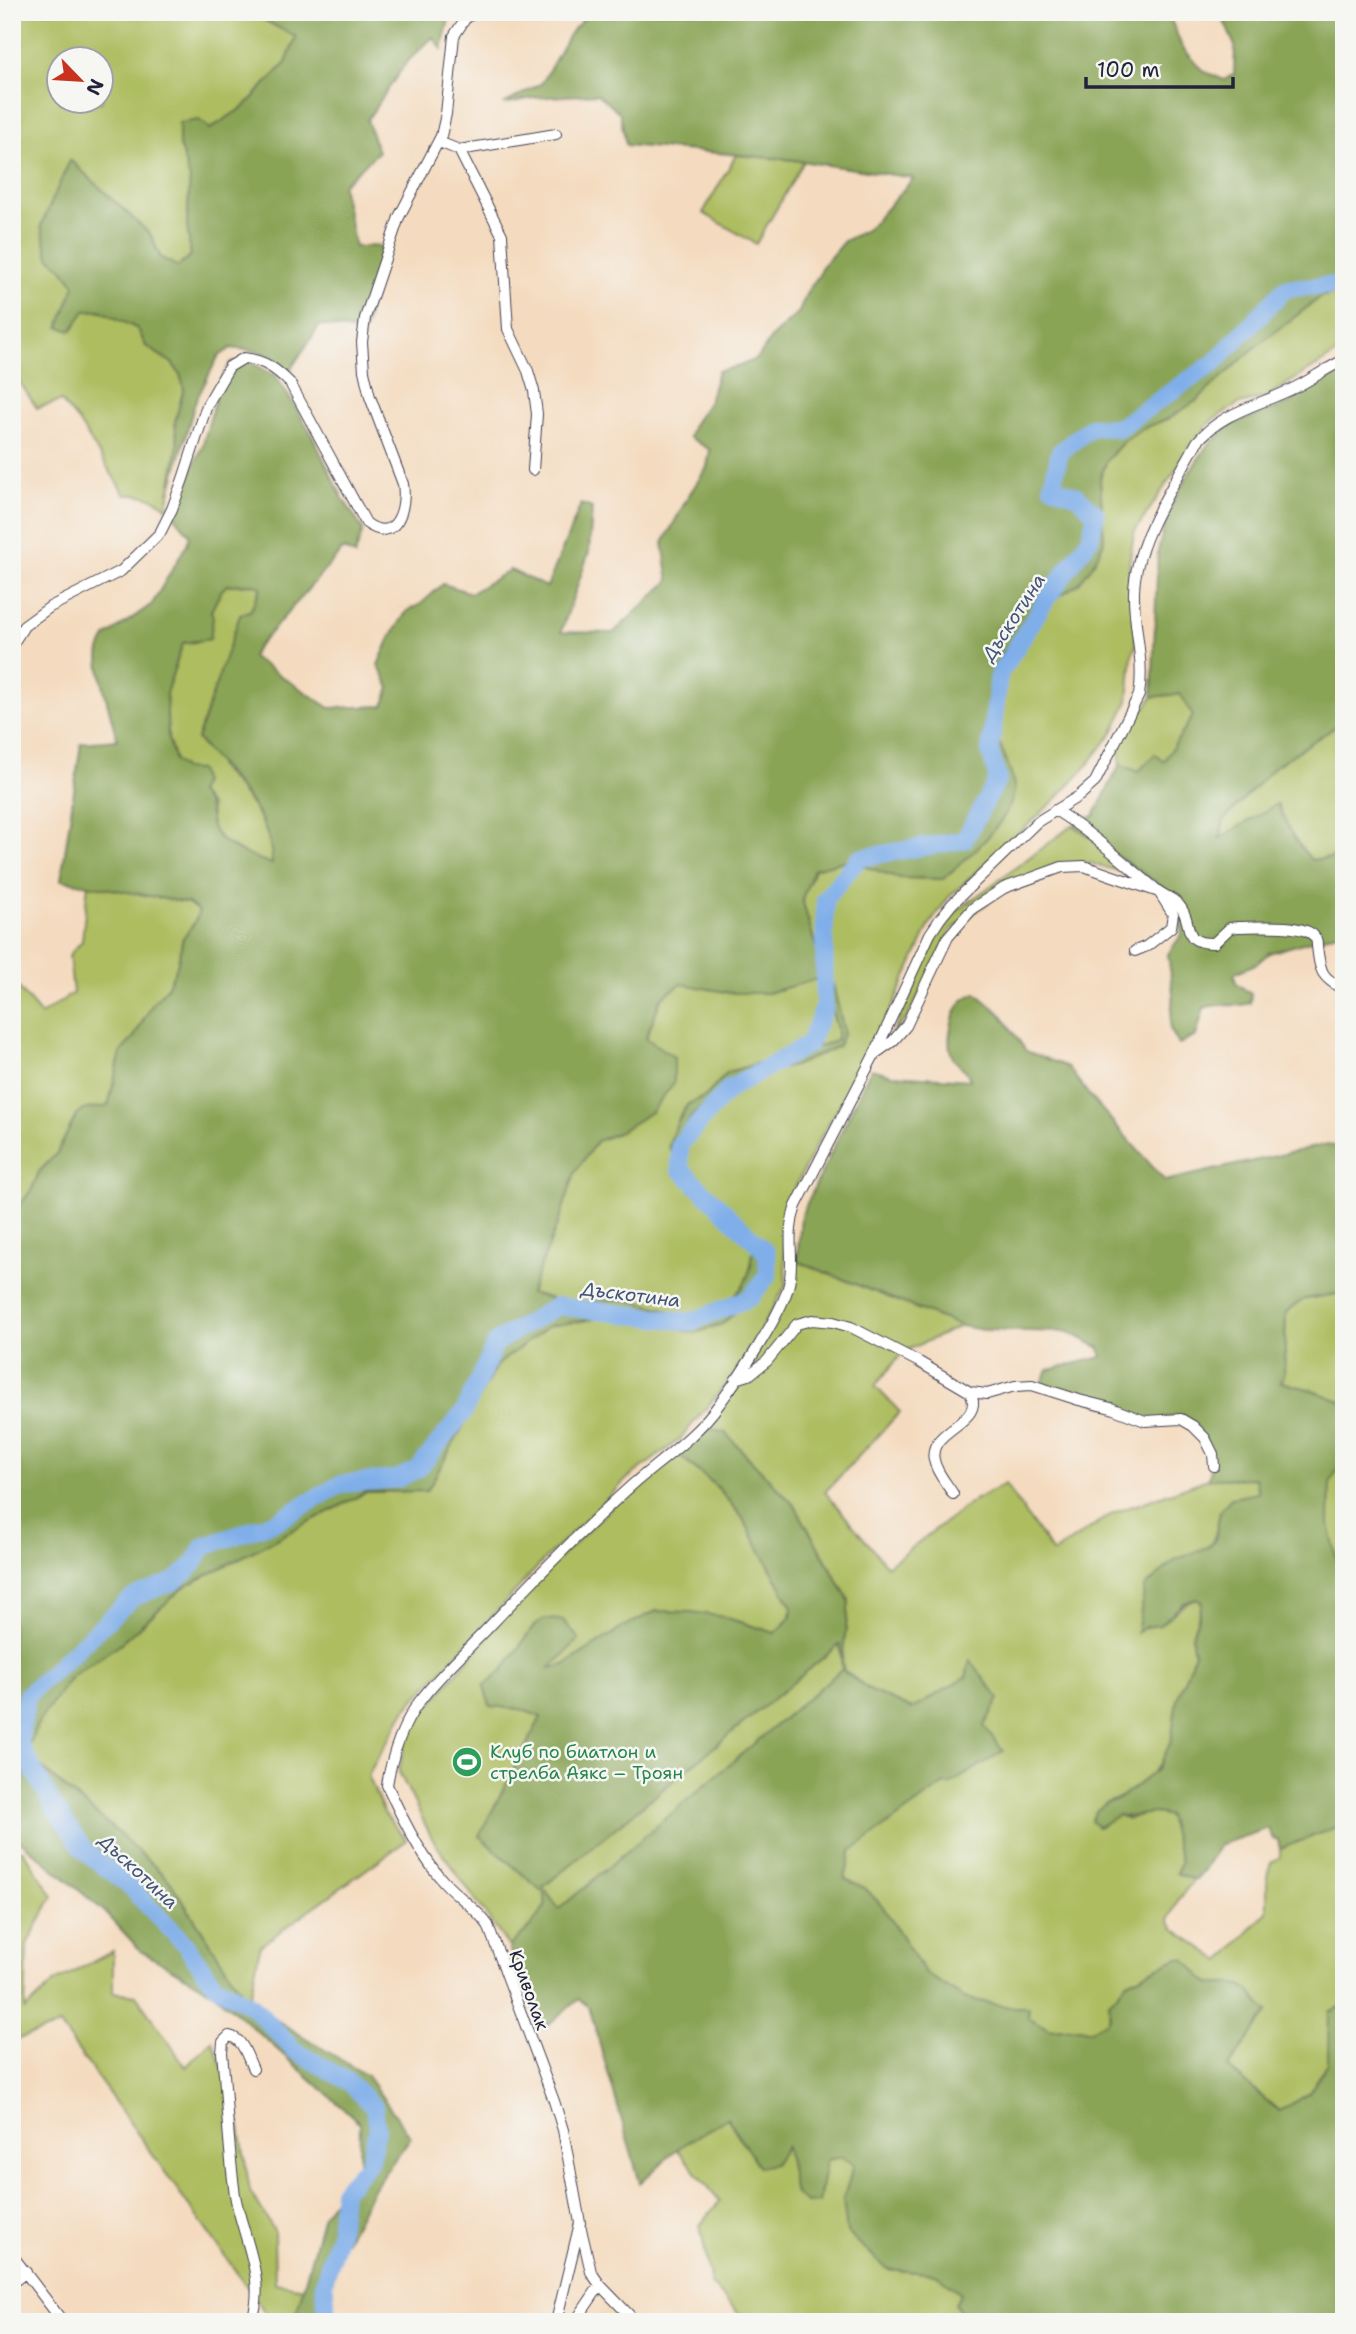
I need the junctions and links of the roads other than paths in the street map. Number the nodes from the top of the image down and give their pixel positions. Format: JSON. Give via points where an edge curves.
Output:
{"nodes":[{"id":1,"x":475,"y":12,"type":"edge"},
{"id":2,"x":556,"y":135,"type":"dead end"},
{"id":3,"x":439,"y":142,"type":"junction"},
{"id":4,"x":459,"y":150,"type":"junction"},
{"id":5,"x":1344,"y":360,"type":"edge"},
{"id":6,"x":533,"y":470,"type":"dead end"},
{"id":7,"x":12,"y":645,"type":"edge"},
{"id":8,"x":1055,"y":810,"type":"junction"},
{"id":9,"x":1159,"y":892,"type":"junction"},
{"id":10,"x":1135,"y":951,"type":"dead end"},
{"id":11,"x":1344,"y":989,"type":"edge"},
{"id":12,"x":876,"y":1053,"type":"junction"},
{"id":13,"x":736,"y":1379,"type":"junction"},
{"id":14,"x":970,"y":1392,"type":"junction"},
{"id":15,"x":1214,"y":1466,"type":"dead end"},
{"id":16,"x":953,"y":1494,"type":"dead end"},
{"id":17,"x":253,"y":2069,"type":"dead end"},
{"id":18,"x":580,"y":2223,"type":"junction"},
{"id":19,"x":12,"y":2255,"type":"edge"},
{"id":20,"x":26,"y":2272,"type":"junction"},
{"id":21,"x":12,"y":2283,"type":"edge"},
{"id":22,"x":600,"y":2285,"type":"junction"},
{"id":23,"x":63,"y":2322,"type":"edge"},
{"id":24,"x":251,"y":2322,"type":"edge"},
{"id":25,"x":556,"y":2322,"type":"edge"},
{"id":26,"x":575,"y":2322,"type":"edge"},
{"id":27,"x":636,"y":2322,"type":"edge"}],
"edges":[{"from":1,"to":3,"type":"street","via":[[454,36]]},
{"from":2,"to":4,"type":"street"},
{"from":3,"to":4,"type":"street"},
{"from":3,"to":7,"type":"street","via":[[400,217],[374,286],[362,342],[370,397],[403,484],[405,496],[398,521],[384,530],[366,523],[290,383],[267,363],[244,358],[229,367],[207,405],[160,533],[121,571],[50,607],[24,626]]},
{"from":4,"to":6,"type":"street","via":[[502,235],[508,329],[534,391]]},
{"from":5,"to":8,"type":"street","name":"Криволак","via":[[1227,416],[1197,442],[1141,551],[1134,588],[1142,680],[1139,695],[1095,782]]},
{"from":8,"to":9,"type":"street","via":[[1127,862]]},
{"from":8,"to":12,"type":"street","name":"Криволак","via":[[1037,822],[940,919]]},
{"from":9,"to":10,"type":"street","via":[[1173,914],[1171,927]]},
{"from":9,"to":11,"type":"street","via":[[1180,906],[1194,940],[1214,943],[1230,928],[1238,927],[1296,928],[1310,933],[1317,940],[1322,974]]},
{"from":9,"to":12,"type":"street","via":[[1074,865],[1004,888],[973,908],[948,937],[906,1026]]},
{"from":12,"to":13,"type":"street","name":"Криволак","via":[[796,1206],[790,1221],[788,1289]]},
{"from":13,"to":14,"type":"street","via":[[767,1361],[797,1324],[813,1320],[852,1327]]},
{"from":13,"to":18,"type":"street","name":"Криволак","via":[[698,1429],[588,1524],[418,1703],[398,1737],[387,1785],[412,1835],[444,1882],[488,1925],[563,2130]]},
{"from":14,"to":15,"type":"street","via":[[987,1394],[1032,1385],[1145,1421],[1181,1419],[1205,1438]]},
{"from":14,"to":16,"type":"street","via":[[974,1403],[969,1416],[943,1436],[933,1454]]},
{"from":17,"to":24,"type":"street","via":[[239,2041],[229,2036],[222,2053],[235,2195],[258,2295]]},
{"from":18,"to":22,"type":"street","via":[[591,2272]]},
{"from":18,"to":25,"type":"street","name":"Криволак"},
{"from":19,"to":20,"type":"street"},
{"from":20,"to":21,"type":"street"},
{"from":20,"to":23,"type":"street"},
{"from":22,"to":26,"type":"street"},
{"from":22,"to":27,"type":"street"}]}
